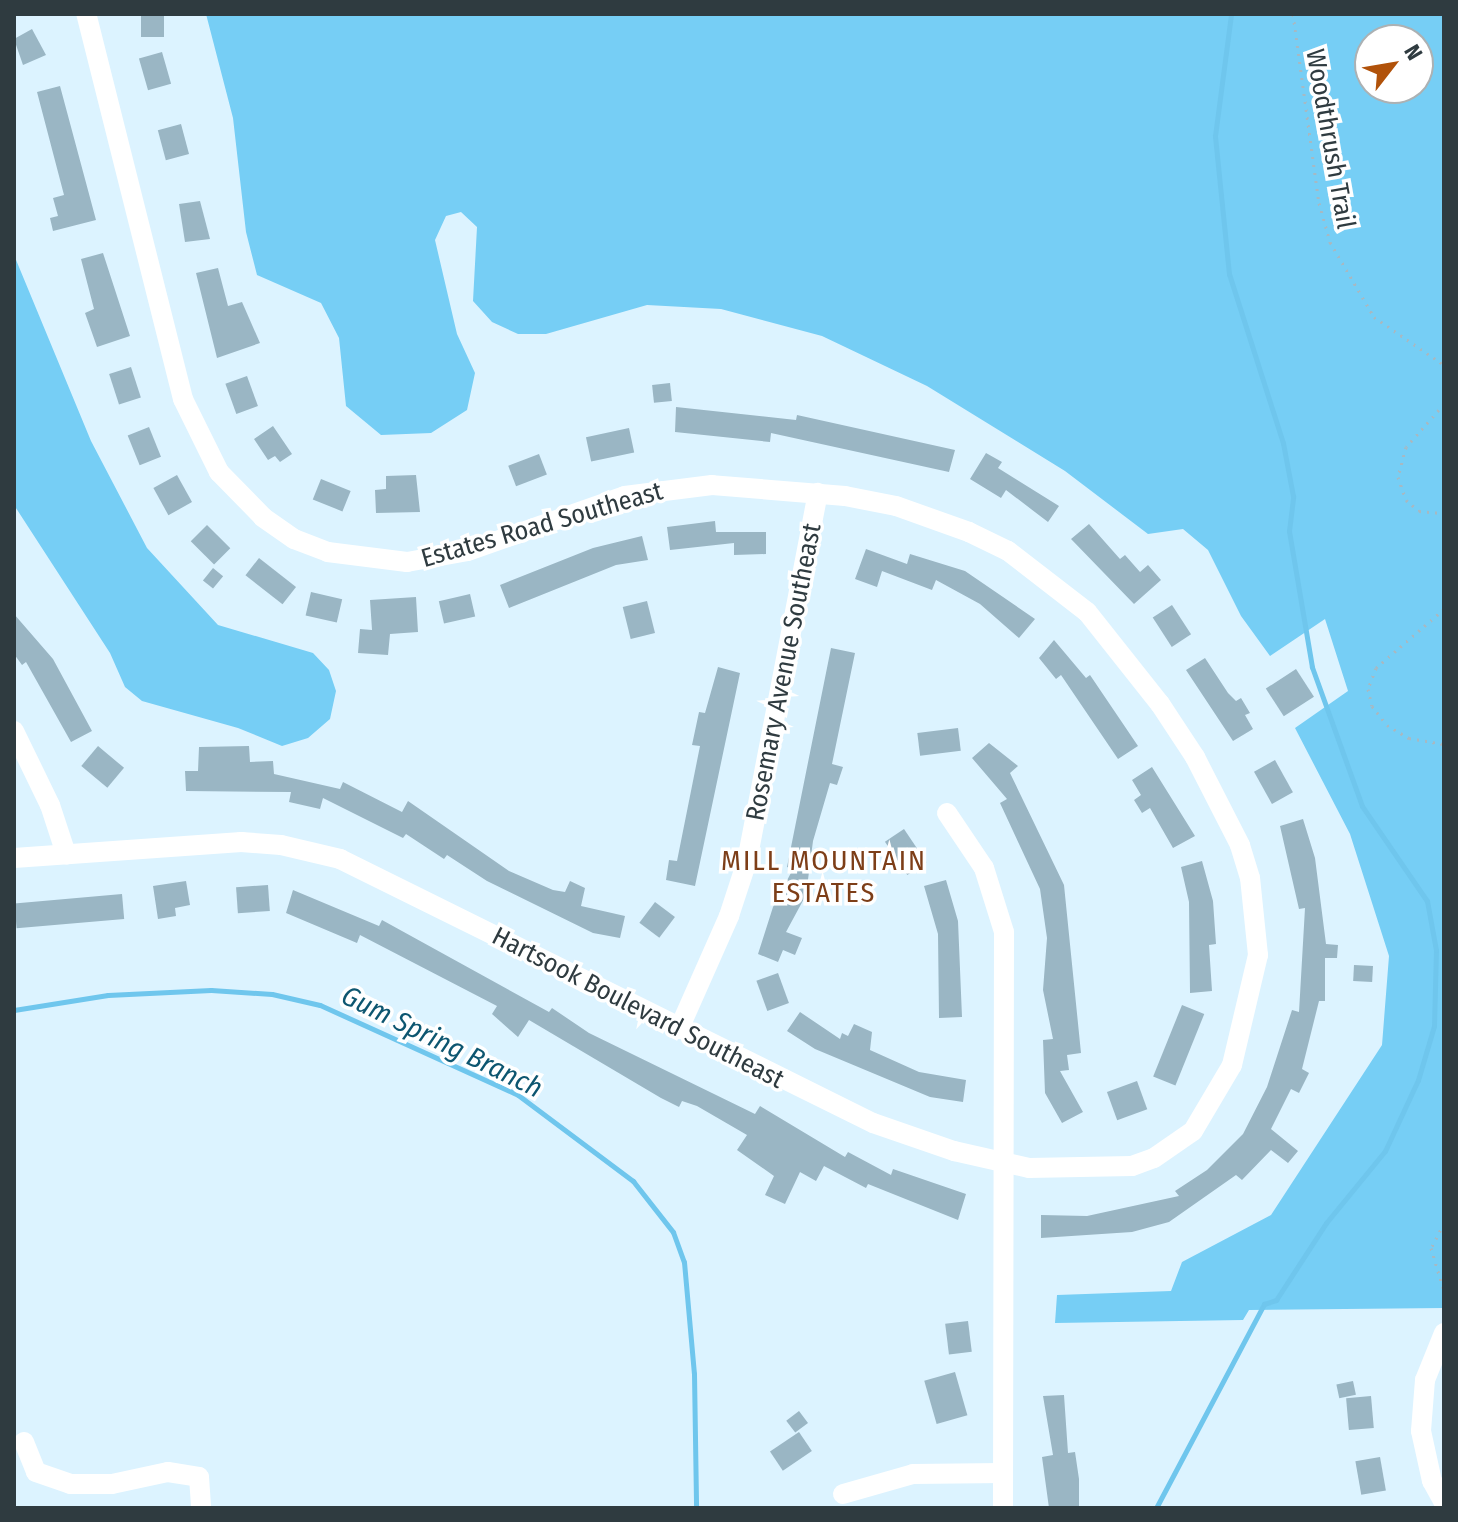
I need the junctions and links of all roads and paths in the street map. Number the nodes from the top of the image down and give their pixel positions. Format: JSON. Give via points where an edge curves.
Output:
{"nodes":[{"id":1,"x":86,"y":14,"type":"edge"},
{"id":2,"x":1293,"y":14,"type":"edge"},
{"id":3,"x":1444,"y":365,"type":"edge"},
{"id":4,"x":1444,"y":404,"type":"edge"},
{"id":5,"x":818,"y":493,"type":"junction"},
{"id":6,"x":1444,"y":513,"type":"edge"},
{"id":7,"x":1444,"y":609,"type":"edge"},
{"id":8,"x":14,"y":731,"type":"edge"},
{"id":9,"x":1444,"y":744,"type":"edge"},
{"id":10,"x":947,"y":813,"type":"dead end"},
{"id":11,"x":66,"y":854,"type":"junction"},
{"id":12,"x":14,"y":858,"type":"edge"},
{"id":13,"x":679,"y":1029,"type":"junction"},
{"id":14,"x":1004,"y":1163,"type":"junction"},
{"id":15,"x":1444,"y":1223,"type":"edge"},
{"id":16,"x":1444,"y":1291,"type":"edge"},
{"id":17,"x":1444,"y":1333,"type":"edge"},
{"id":18,"x":24,"y":1442,"type":"dead end"},
{"id":19,"x":1003,"y":1473,"type":"junction"},
{"id":20,"x":843,"y":1494,"type":"dead end"},
{"id":21,"x":1444,"y":1503,"type":"edge"},
{"id":22,"x":201,"y":1508,"type":"edge"},
{"id":23,"x":1003,"y":1508,"type":"edge"}],
"edges":[{"from":1,"to":5,"type":"street","name":"Estates Road Southeast","via":[[189,417],[219,472],[244,501],[294,539],[352,558],[407,562],[468,551],[582,508],[668,488],[712,485]]},
{"from":2,"to":3,"type":"path","name":"Woodthrush Trail","via":[[1319,203],[1330,242],[1374,317]]},
{"from":4,"to":6,"type":"path","via":[[1406,447],[1398,477],[1406,500],[1419,511]]},
{"from":5,"to":13,"type":"street","name":"Rosemary Avenue Southeast","via":[[747,861]]},
{"from":5,"to":14,"type":"street","name":"Estates Road Southeast","via":[[896,506],[969,532],[1008,551],[1087,612],[1121,649],[1195,757],[1227,813],[1250,878],[1258,955],[1253,992],[1232,1065],[1193,1131],[1154,1158],[1109,1171]]},
{"from":7,"to":9,"type":"path","via":[[1376,668],[1368,689],[1372,706],[1387,725],[1409,738]]},
{"from":8,"to":11,"type":"street","via":[[50,805]]},
{"from":10,"to":14,"type":"street","via":[[984,868],[1004,932]]},
{"from":11,"to":12,"type":"street","name":"Hartsook Boulevard Southeast"},
{"from":11,"to":13,"type":"street","name":"Hartsook Boulevard Southeast","via":[[241,842],[308,849],[364,869]]},
{"from":13,"to":14,"type":"street","name":"Hartsook Boulevard Southeast","via":[[873,1123]]},
{"from":14,"to":19,"type":"street"},
{"from":15,"to":16,"type":"path","via":[[1431,1248]]},
{"from":17,"to":21,"type":"street","via":[[1431,1360],[1421,1405],[1425,1457]]},
{"from":18,"to":22,"type":"street","via":[[36,1472],[70,1484],[112,1484],[168,1472],[199,1477]]},
{"from":19,"to":20,"type":"street","via":[[913,1474]]},
{"from":19,"to":23,"type":"street"}]}
